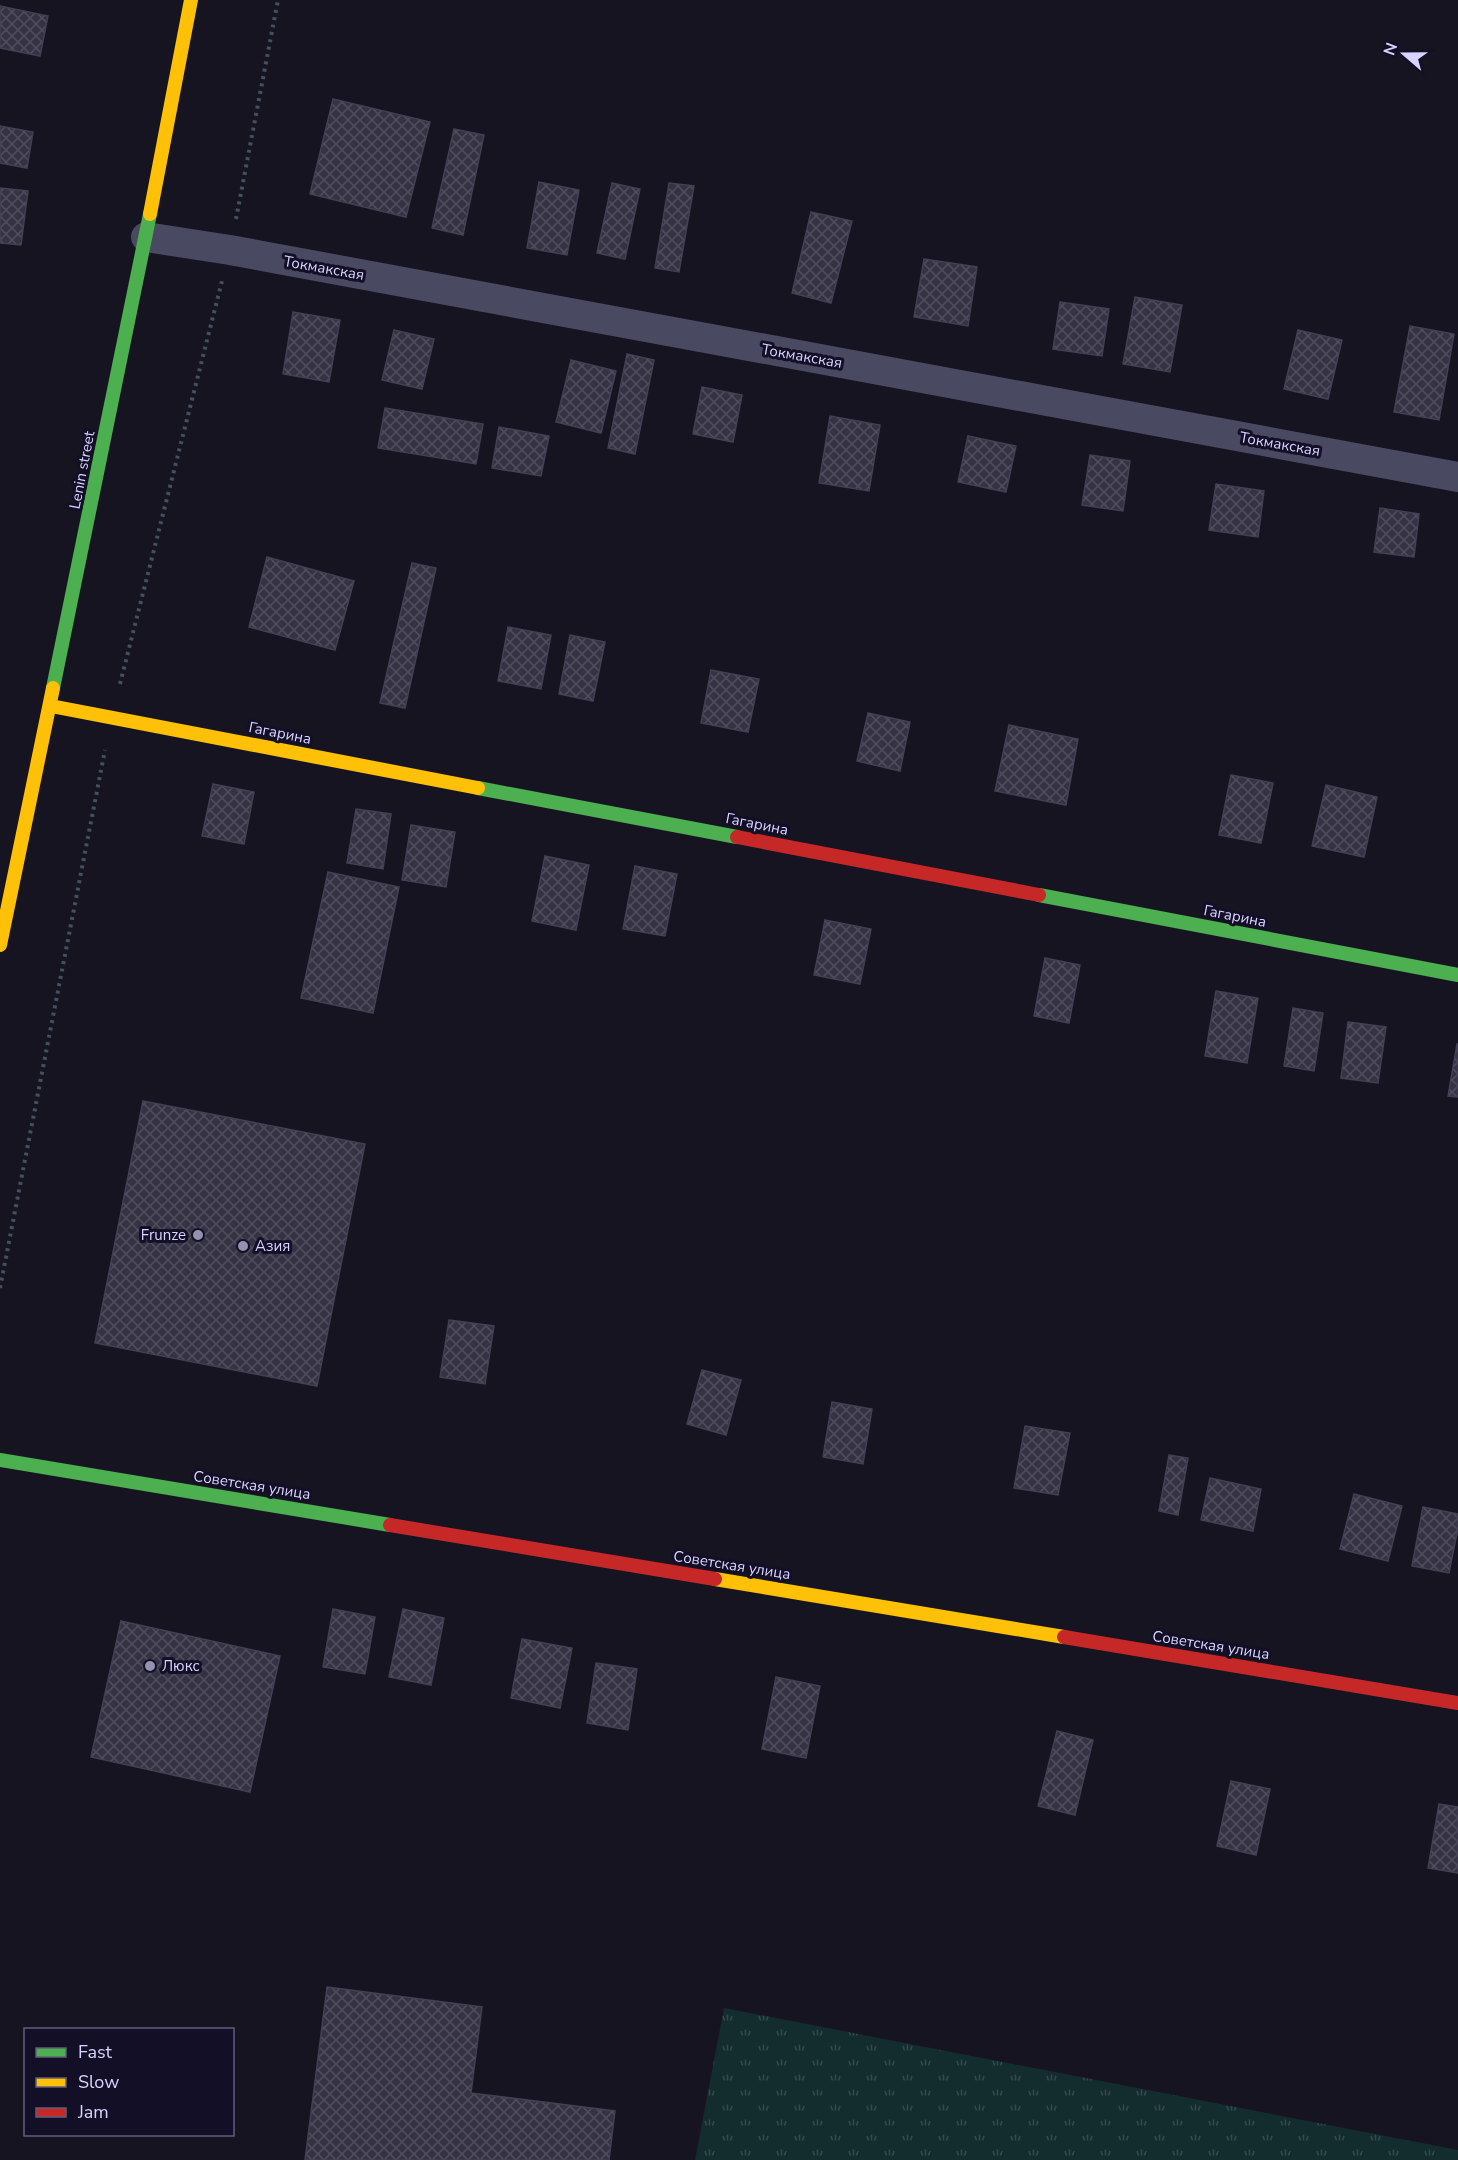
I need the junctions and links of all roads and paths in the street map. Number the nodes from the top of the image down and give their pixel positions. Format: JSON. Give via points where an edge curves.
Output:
{"nodes":[{"id":1,"x":191,"y":0,"type":"edge"},
{"id":2,"x":278,"y":0,"type":"edge"},
{"id":3,"x":146,"y":237,"type":"junction"},
{"id":4,"x":230,"y":250,"type":"junction"},
{"id":5,"x":1458,"y":477,"type":"edge"},
{"id":6,"x":51,"y":706,"type":"junction"},
{"id":7,"x":111,"y":718,"type":"junction"},
{"id":8,"x":0,"y":945,"type":"edge"},
{"id":9,"x":1458,"y":975,"type":"edge"},
{"id":10,"x":0,"y":1288,"type":"edge"},
{"id":11,"x":0,"y":1460,"type":"edge"},
{"id":12,"x":1458,"y":1702,"type":"edge"}],
"edges":[{"from":1,"to":3,"type":"street","name":"Lenin street"},
{"from":2,"to":4,"type":"path"},
{"from":3,"to":4,"type":"street","name":"Токмакская"},
{"from":3,"to":6,"type":"street","name":"Lenin street"},
{"from":4,"to":5,"type":"street","name":"Токмакская"},
{"from":4,"to":7,"type":"path"},
{"from":6,"to":7,"type":"street","name":"Гагарина"},
{"from":6,"to":8,"type":"street","name":"Lenin street"},
{"from":7,"to":9,"type":"street","name":"Гагарина"},
{"from":7,"to":10,"type":"path"},
{"from":11,"to":12,"type":"street","name":"Советская улица"}]}
